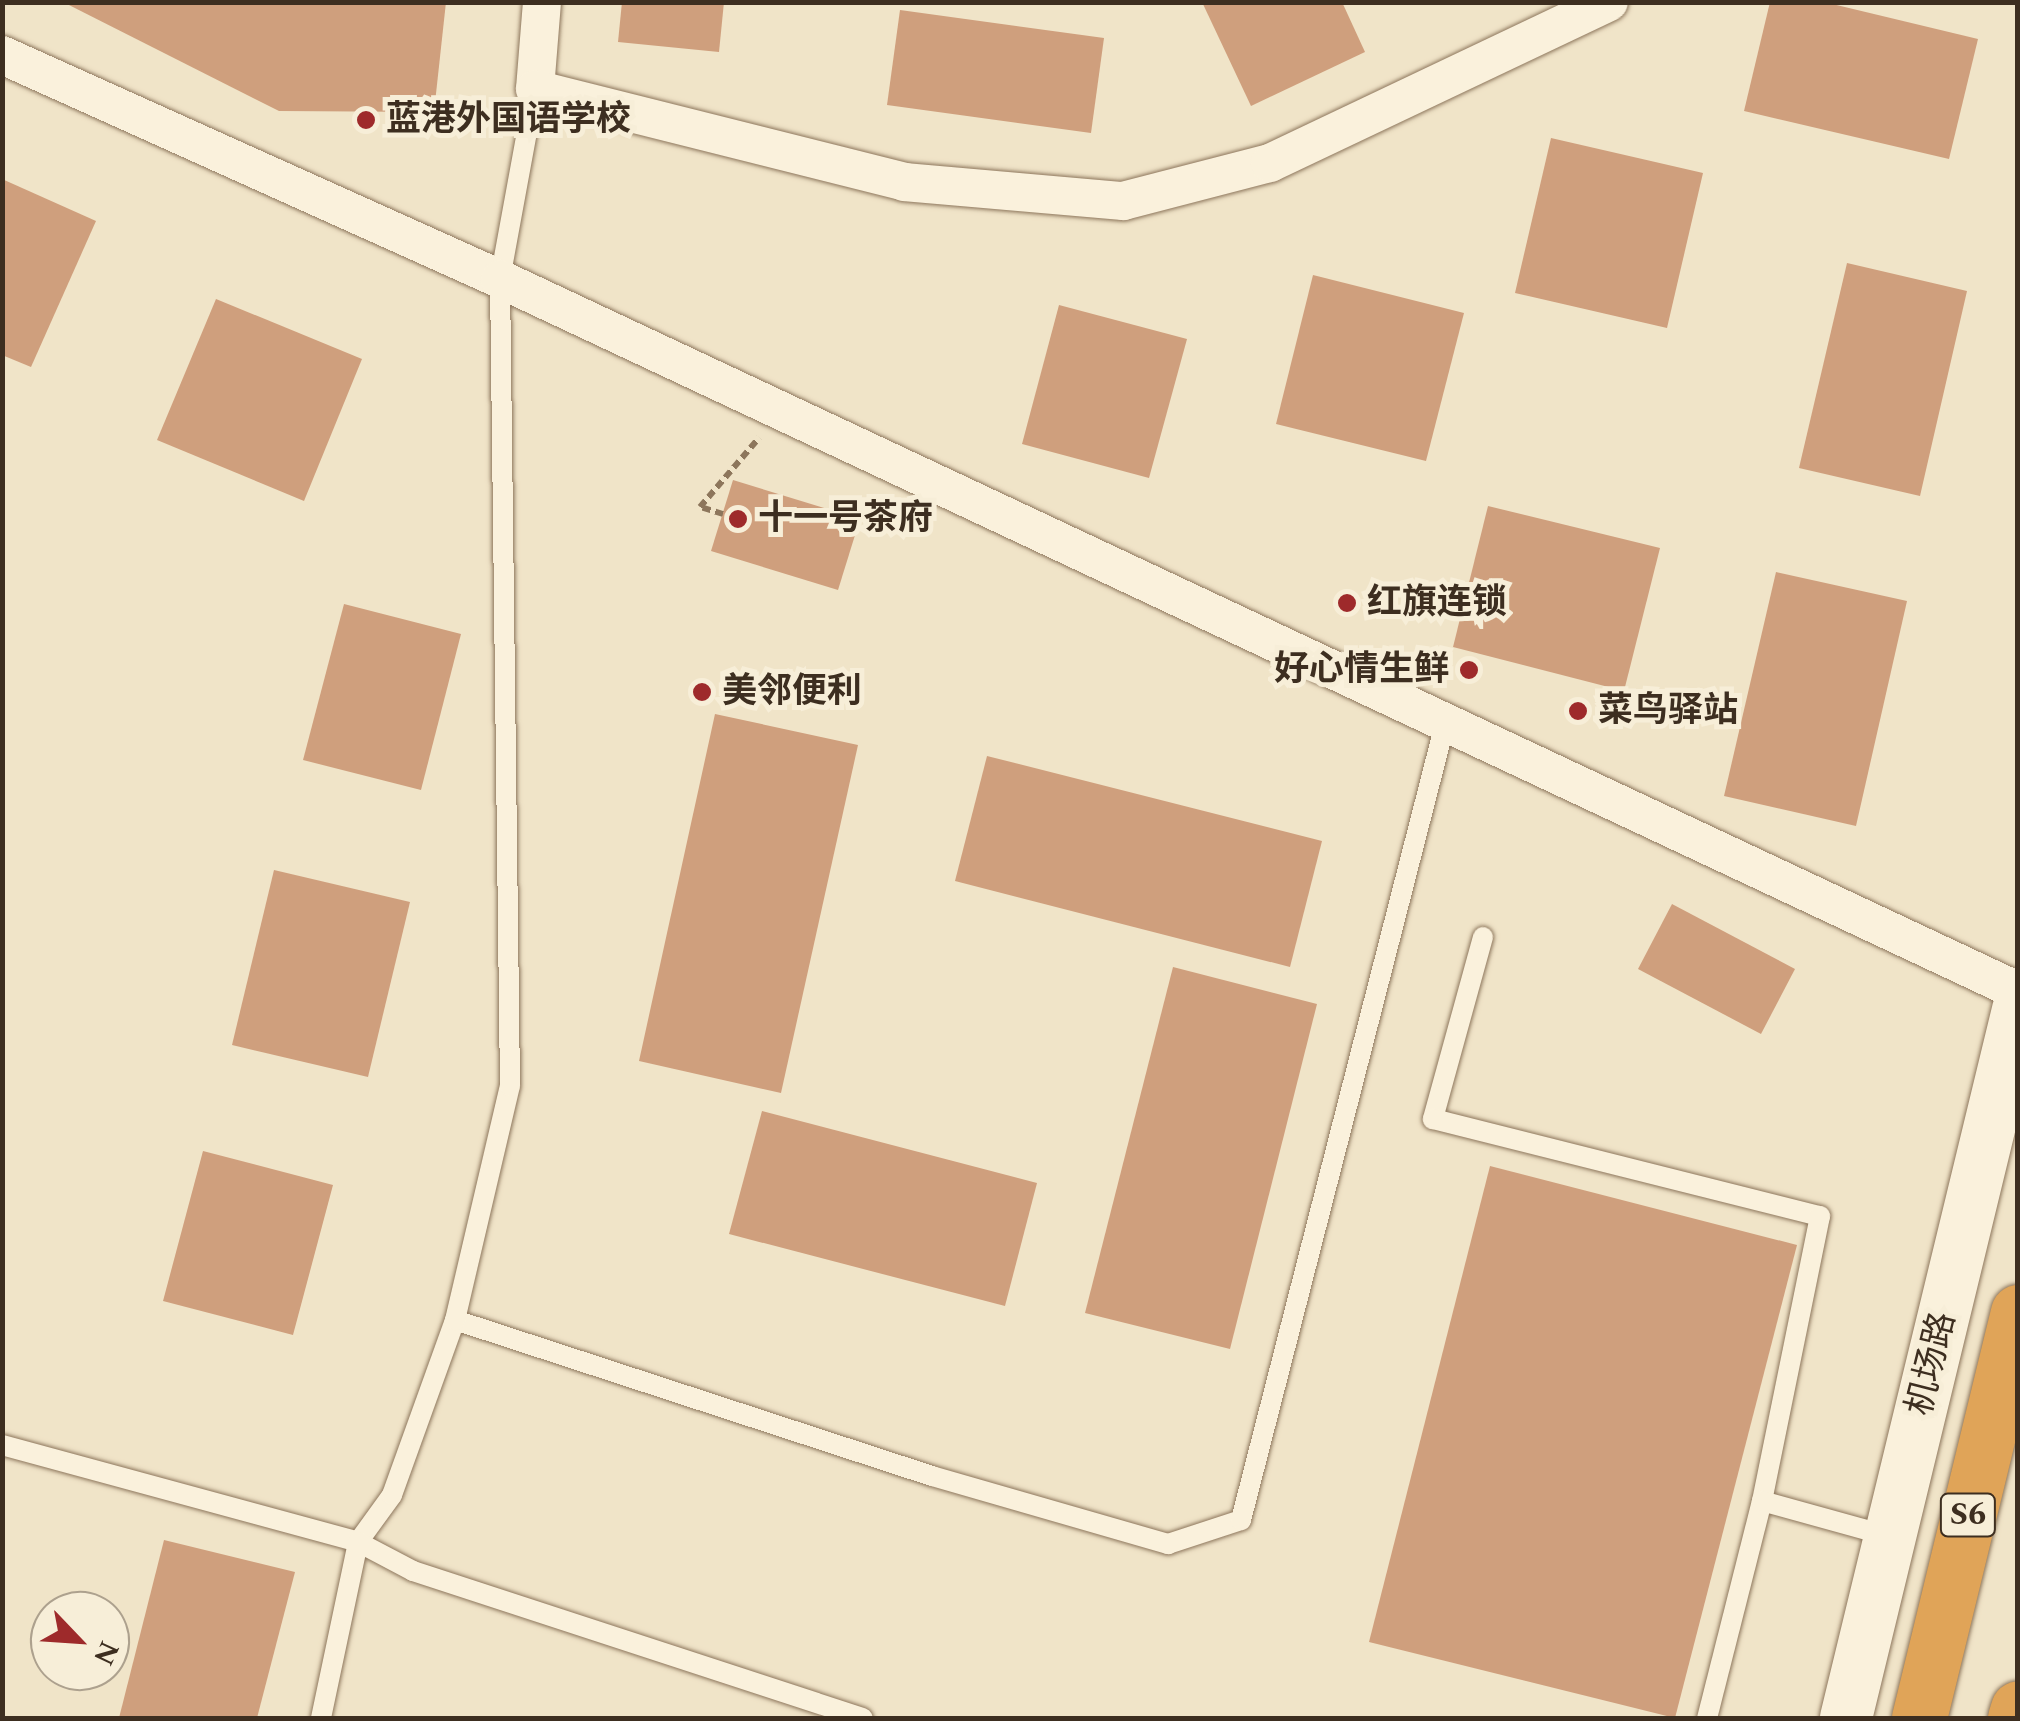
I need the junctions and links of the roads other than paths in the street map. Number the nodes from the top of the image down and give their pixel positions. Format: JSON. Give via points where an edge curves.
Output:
{"nodes":[{"id":1,"x":542,"y":2,"type":"edge"},
{"id":2,"x":1609,"y":2,"type":"edge"},
{"id":3,"x":2,"y":55,"type":"edge"},
{"id":4,"x":535,"y":89,"type":"junction"},
{"id":5,"x":500,"y":279,"type":"junction"},
{"id":6,"x":1446,"y":720,"type":"junction"},
{"id":7,"x":1483,"y":937,"type":"dead end"},
{"id":8,"x":2018,"y":992,"type":"edge"},
{"id":9,"x":2018,"y":1010,"type":"edge"},
{"id":10,"x":2018,"y":1312,"type":"edge"},
{"id":11,"x":456,"y":1320,"type":"junction"},
{"id":12,"x":2,"y":1445,"type":"edge"},
{"id":13,"x":1762,"y":1501,"type":"junction"},
{"id":14,"x":1890,"y":1537,"type":"junction"},
{"id":15,"x":358,"y":1542,"type":"junction"},
{"id":16,"x":2018,"y":1708,"type":"edge"},
{"id":17,"x":321,"y":1718,"type":"edge"},
{"id":18,"x":863,"y":1718,"type":"edge"},
{"id":19,"x":1707,"y":1718,"type":"edge"},
{"id":20,"x":1846,"y":1718,"type":"edge"},
{"id":21,"x":1919,"y":1718,"type":"edge"},
{"id":22,"x":2015,"y":1718,"type":"edge"}],
"edges":[{"from":1,"to":4,"type":"street"},
{"from":2,"to":4,"type":"street","via":[[1270,163],[1123,201],[904,182]]},
{"from":3,"to":5,"type":"street"},
{"from":4,"to":5,"type":"lane"},
{"from":5,"to":6,"type":"street"},
{"from":5,"to":11,"type":"lane","via":[[510,1086]]},
{"from":6,"to":8,"type":"street"},
{"from":6,"to":11,"type":"lane","via":[[1242,1520],[1168,1544],[932,1476]]},
{"from":7,"to":13,"type":"lane","via":[[1433,1119],[1820,1216]]},
{"from":9,"to":14,"type":"main road","name":"机场路"},
{"from":10,"to":21,"type":"highway","number":"S6"},
{"from":11,"to":15,"type":"lane","via":[[392,1495]]},
{"from":12,"to":15,"type":"lane"},
{"from":13,"to":14,"type":"lane"},
{"from":13,"to":19,"type":"lane"},
{"from":14,"to":20,"type":"main road","name":"机场路"},
{"from":15,"to":17,"type":"lane"},
{"from":15,"to":18,"type":"lane","via":[[413,1571]]},
{"from":16,"to":22,"type":"highway"}]}
